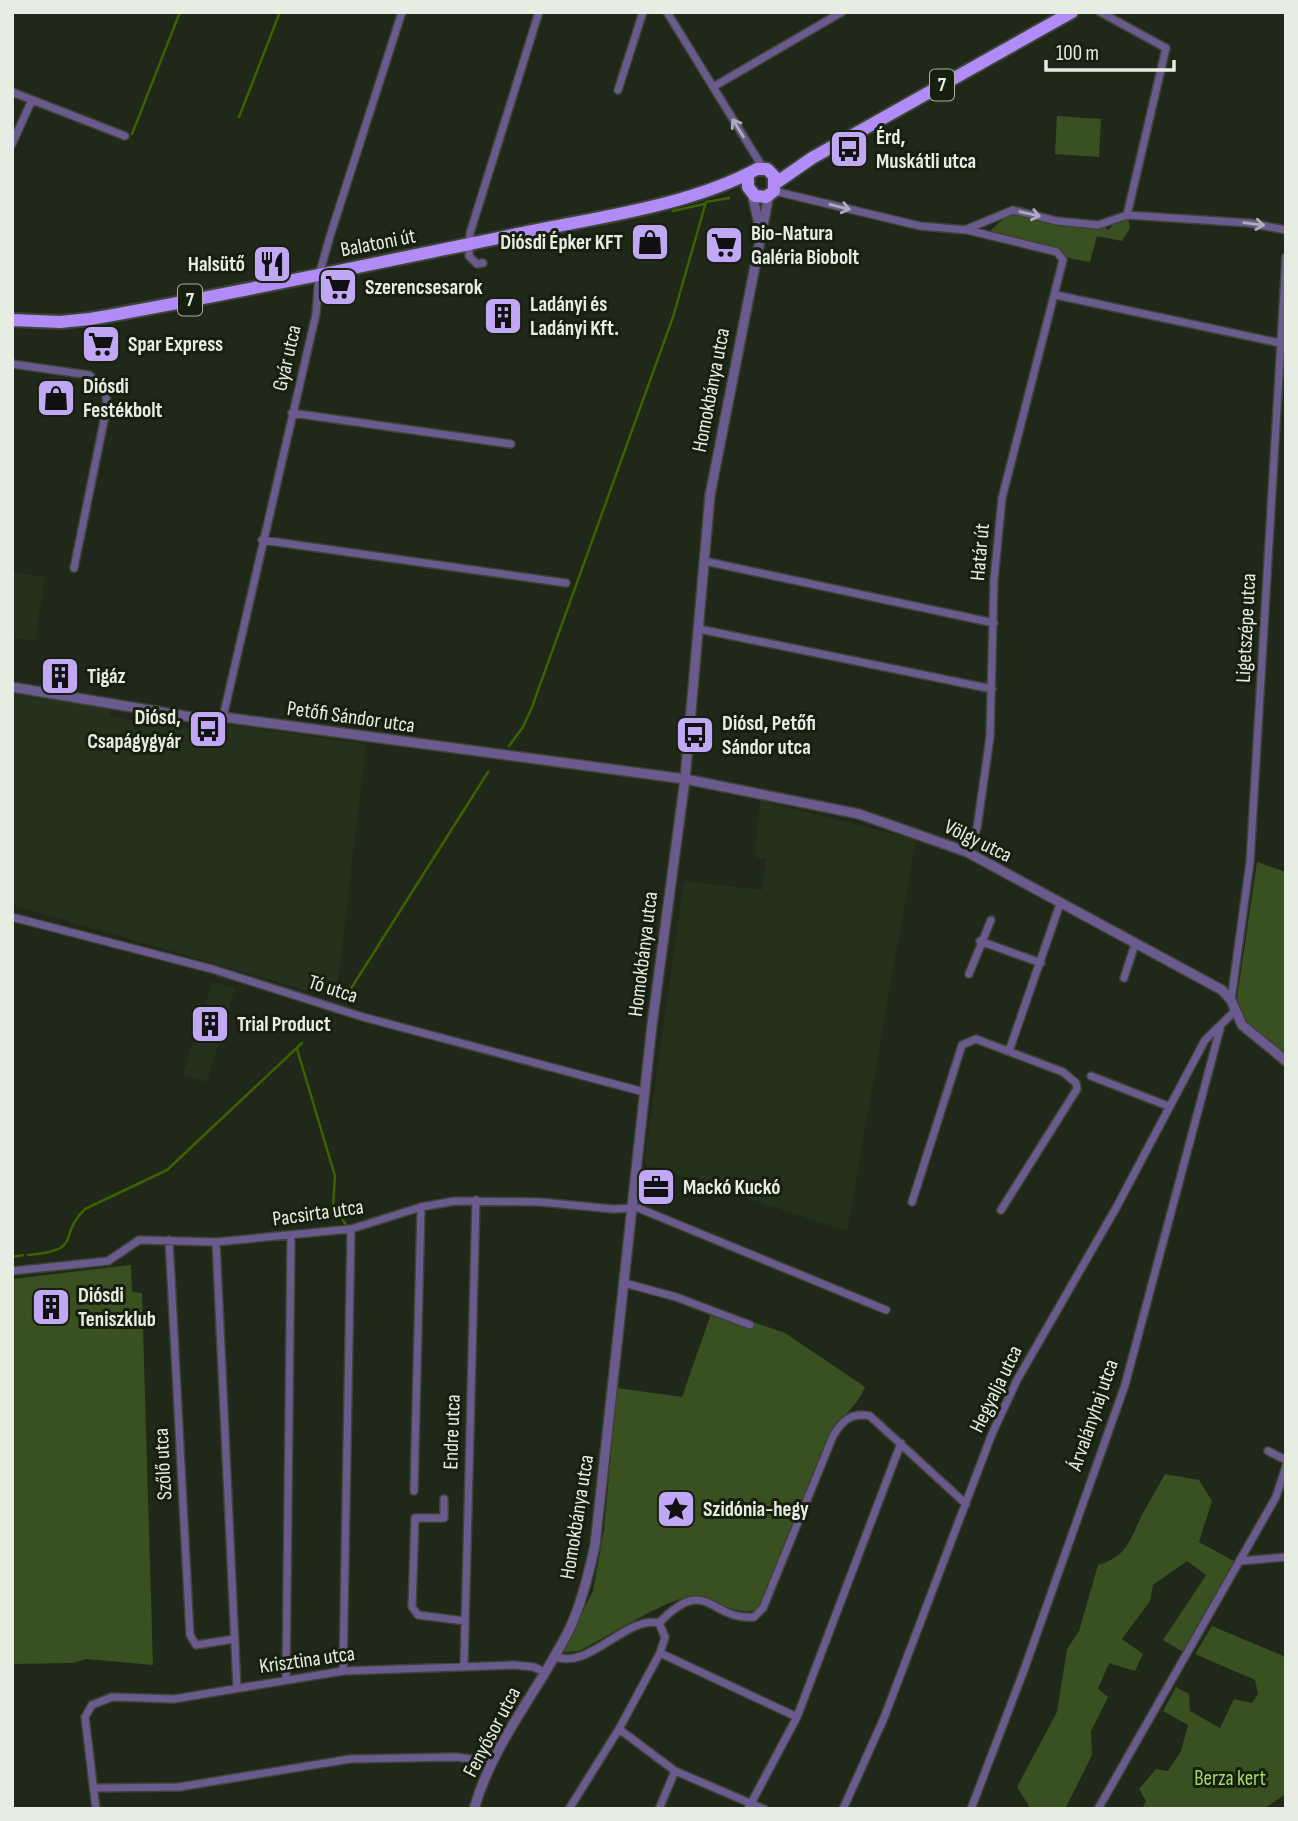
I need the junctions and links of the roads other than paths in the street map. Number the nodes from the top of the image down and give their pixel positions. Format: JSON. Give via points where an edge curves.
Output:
{"nodes":[{"id":1,"x":402,"y":12,"type":"edge"},
{"id":2,"x":539,"y":12,"type":"edge"},
{"id":3,"x":643,"y":12,"type":"edge"},
{"id":4,"x":667,"y":12,"type":"edge"},
{"id":5,"x":842,"y":12,"type":"edge"},
{"id":6,"x":1072,"y":12,"type":"edge"},
{"id":7,"x":1100,"y":12,"type":"edge"},
{"id":8,"x":713,"y":87,"type":"junction"},
{"id":9,"x":618,"y":90,"type":"dead end"},
{"id":10,"x":12,"y":92,"type":"edge"},
{"id":11,"x":32,"y":100,"type":"junction"},
{"id":12,"x":125,"y":136,"type":"dead end"},
{"id":13,"x":12,"y":144,"type":"edge"},
{"id":14,"x":811,"y":158,"type":"junction"},
{"id":15,"x":767,"y":169,"type":"junction"},
{"id":16,"x":748,"y":176,"type":"junction"},
{"id":17,"x":773,"y":190,"type":"junction"},
{"id":18,"x":702,"y":193,"type":"junction"},
{"id":19,"x":752,"y":193,"type":"junction"},
{"id":20,"x":1127,"y":215,"type":"junction"},
{"id":21,"x":967,"y":230,"type":"junction"},
{"id":22,"x":1286,"y":230,"type":"edge"},
{"id":23,"x":760,"y":233,"type":"junction"},
{"id":24,"x":467,"y":244,"type":"junction"},
{"id":25,"x":1286,"y":257,"type":"edge"},
{"id":26,"x":483,"y":263,"type":"dead end"},
{"id":27,"x":320,"y":275,"type":"junction"},
{"id":28,"x":1056,"y":295,"type":"junction"},
{"id":29,"x":12,"y":320,"type":"edge"},
{"id":30,"x":60,"y":322,"type":"junction"},
{"id":31,"x":12,"y":328,"type":"edge"},
{"id":32,"x":1280,"y":343,"type":"junction"},
{"id":33,"x":12,"y":364,"type":"edge"},
{"id":34,"x":1282,"y":392,"type":"edge"},
{"id":35,"x":292,"y":413,"type":"junction"},
{"id":36,"x":511,"y":444,"type":"dead end"},
{"id":37,"x":262,"y":540,"type":"junction"},
{"id":38,"x":704,"y":561,"type":"junction"},
{"id":39,"x":74,"y":568,"type":"dead end"},
{"id":40,"x":566,"y":583,"type":"dead end"},
{"id":41,"x":994,"y":623,"type":"junction"},
{"id":42,"x":699,"y":629,"type":"junction"},
{"id":43,"x":12,"y":687,"type":"edge"},
{"id":44,"x":992,"y":689,"type":"junction"},
{"id":45,"x":223,"y":717,"type":"junction"},
{"id":46,"x":685,"y":779,"type":"junction"},
{"id":47,"x":967,"y":852,"type":"junction"},
{"id":48,"x":1060,"y":904,"type":"junction"},
{"id":49,"x":12,"y":917,"type":"edge"},
{"id":50,"x":991,"y":920,"type":"dead end"},
{"id":51,"x":980,"y":941,"type":"junction"},
{"id":52,"x":1135,"y":944,"type":"junction"},
{"id":53,"x":1041,"y":963,"type":"junction"},
{"id":54,"x":969,"y":974,"type":"dead end"},
{"id":55,"x":1124,"y":978,"type":"dead end"},
{"id":56,"x":1231,"y":1000,"type":"junction"},
{"id":57,"x":1234,"y":1012,"type":"junction"},
{"id":58,"x":1221,"y":1024,"type":"junction"},
{"id":59,"x":1009,"y":1051,"type":"junction"},
{"id":60,"x":1286,"y":1061,"type":"edge"},
{"id":61,"x":1091,"y":1076,"type":"dead end"},
{"id":62,"x":644,"y":1092,"type":"junction"},
{"id":63,"x":1168,"y":1106,"type":"junction"},
{"id":64,"x":476,"y":1200,"type":"junction"},
{"id":65,"x":912,"y":1202,"type":"dead end"},
{"id":66,"x":421,"y":1207,"type":"junction"},
{"id":67,"x":632,"y":1208,"type":"junction"},
{"id":68,"x":1001,"y":1210,"type":"dead end"},
{"id":69,"x":351,"y":1229,"type":"junction"},
{"id":70,"x":291,"y":1236,"type":"junction"},
{"id":71,"x":169,"y":1240,"type":"junction"},
{"id":72,"x":216,"y":1242,"type":"junction"},
{"id":73,"x":12,"y":1271,"type":"edge"},
{"id":74,"x":624,"y":1283,"type":"junction"},
{"id":75,"x":886,"y":1310,"type":"dead end"},
{"id":76,"x":750,"y":1325,"type":"dead end"},
{"id":77,"x":901,"y":1443,"type":"junction"},
{"id":78,"x":1268,"y":1451,"type":"dead end"},
{"id":79,"x":1286,"y":1460,"type":"edge"},
{"id":80,"x":1286,"y":1466,"type":"edge"},
{"id":81,"x":414,"y":1490,"type":"dead end"},
{"id":82,"x":444,"y":1499,"type":"dead end"},
{"id":83,"x":966,"y":1504,"type":"junction"},
{"id":84,"x":1286,"y":1558,"type":"edge"},
{"id":85,"x":1240,"y":1560,"type":"junction"},
{"id":86,"x":465,"y":1621,"type":"junction"},
{"id":87,"x":659,"y":1623,"type":"junction"},
{"id":88,"x":234,"y":1639,"type":"junction"},
{"id":89,"x":660,"y":1653,"type":"junction"},
{"id":90,"x":554,"y":1656,"type":"junction"},
{"id":91,"x":464,"y":1665,"type":"junction"},
{"id":92,"x":343,"y":1671,"type":"junction"},
{"id":93,"x":544,"y":1672,"type":"junction"},
{"id":94,"x":286,"y":1679,"type":"junction"},
{"id":95,"x":237,"y":1688,"type":"junction"},
{"id":96,"x":797,"y":1717,"type":"junction"},
{"id":97,"x":619,"y":1729,"type":"junction"},
{"id":98,"x":493,"y":1762,"type":"junction"},
{"id":99,"x":676,"y":1771,"type":"junction"},
{"id":100,"x":94,"y":1787,"type":"junction"},
{"id":101,"x":749,"y":1806,"type":"edge"},
{"id":102,"x":96,"y":1809,"type":"edge"},
{"id":103,"x":474,"y":1809,"type":"edge"},
{"id":104,"x":569,"y":1809,"type":"edge"},
{"id":105,"x":659,"y":1809,"type":"edge"},
{"id":106,"x":764,"y":1809,"type":"edge"},
{"id":107,"x":843,"y":1809,"type":"edge"},
{"id":108,"x":971,"y":1809,"type":"edge"},
{"id":109,"x":1098,"y":1809,"type":"edge"}],
"edges":[{"from":1,"to":27,"type":"street","name":"Gyár utca"},
{"from":2,"to":24,"type":"street"},
{"from":3,"to":9,"type":"street"},
{"from":4,"to":8,"type":"street"},
{"from":5,"to":8,"type":"street"},
{"from":6,"to":14,"type":"main road","number":"7"},
{"from":7,"to":20,"type":"street","via":[[1166,48]]},
{"from":15,"to":8,"type":"street","one_way":true},
{"from":10,"to":11,"type":"street"},
{"from":11,"to":12,"type":"street"},
{"from":11,"to":13,"type":"street"},
{"from":14,"to":15,"type":"main road","number":"7"},
{"from":14,"to":17,"type":"main road","number":"7"},
{"from":15,"to":16,"type":"main road","number":"7"},
{"from":15,"to":17,"type":"main road"},
{"from":16,"to":18,"type":"main road","name":"Balatoni út","number":"7"},
{"from":16,"to":19,"type":"main road"},
{"from":17,"to":19,"type":"main road","number":"7","via":[[762,197]]},
{"from":17,"to":21,"type":"street","one_way":true,"via":[[934,227]]},
{"from":17,"to":23,"type":"street","name":"Homokbánya utca"},
{"from":18,"to":19,"type":"main road","name":"Balatoni út","number":"7"},
{"from":18,"to":24,"type":"main road","name":"Balatoni út","number":"7"},
{"from":19,"to":23,"type":"street","name":"Homokbánya utca"},
{"from":21,"to":20,"type":"street","one_way":true,"via":[[1013,210],[1098,225]]},
{"from":20,"to":22,"type":"street","one_way":true},
{"from":21,"to":28,"type":"street","name":"Határ út","via":[[1057,252],[1063,260]]},
{"from":23,"to":38,"type":"street","name":"Homokbánya utca","via":[[715,463]]},
{"from":24,"to":26,"type":"street","via":[[472,261]]},
{"from":24,"to":27,"type":"main road","name":"Balatoni út","number":"7"},
{"from":25,"to":32,"type":"street","name":"Ligetszépe utca"},
{"from":27,"to":30,"type":"main road","name":"Balatoni út","number":"7"},
{"from":27,"to":35,"type":"street","name":"Gyár utca","via":[[316,314]]},
{"from":28,"to":32,"type":"street"},
{"from":28,"to":41,"type":"street","name":"Határ út","via":[[1002,498]]},
{"from":29,"to":30,"type":"main road","name":"Balatoni út","number":"7"},
{"from":30,"to":31,"type":"main road","name":"Balatoni út","number":"7","via":[[46,328]]},
{"from":32,"to":34,"type":"street","name":"Ligetszépe utca"},
{"from":33,"to":39,"type":"street","via":[[89,375],[105,387],[107,406]]},
{"from":34,"to":56,"type":"street","name":"Ligetszépe utca","via":[[1250,862]]},
{"from":35,"to":36,"type":"street"},
{"from":35,"to":37,"type":"street","name":"Gyár utca"},
{"from":37,"to":40,"type":"street"},
{"from":37,"to":45,"type":"street","name":"Gyár utca"},
{"from":38,"to":41,"type":"street"},
{"from":38,"to":42,"type":"street","name":"Homokbánya utca"},
{"from":41,"to":44,"type":"street","name":"Határ út"},
{"from":42,"to":44,"type":"street"},
{"from":42,"to":46,"type":"street","name":"Homokbánya utca"},
{"from":43,"to":45,"type":"street","name":"Petőfi Sándor utca","via":[[158,712]]},
{"from":44,"to":47,"type":"street","name":"Határ út","via":[[985,789]]},
{"from":45,"to":46,"type":"street","name":"Petőfi Sándor utca"},
{"from":46,"to":47,"type":"street","name":"Völgy utca","via":[[859,814]]},
{"from":46,"to":62,"type":"street","name":"Homokbánya utca"},
{"from":47,"to":48,"type":"street","name":"Völgy utca"},
{"from":48,"to":52,"type":"street","name":"Völgy utca"},
{"from":48,"to":53,"type":"street"},
{"from":49,"to":62,"type":"street","name":"Tó utca"},
{"from":50,"to":51,"type":"street"},
{"from":51,"to":53,"type":"street"},
{"from":51,"to":54,"type":"street"},
{"from":52,"to":55,"type":"street"},
{"from":52,"to":56,"type":"street","name":"Völgy utca","via":[[1222,990]]},
{"from":53,"to":59,"type":"street"},
{"from":56,"to":57,"type":"street"},
{"from":57,"to":58,"type":"street","name":"Hegyalja utca"},
{"from":57,"to":60,"type":"street","via":[[1250,1035]]},
{"from":58,"to":63,"type":"street","name":"Hegyalja utca","via":[[1205,1040]]},
{"from":58,"to":108,"type":"street","name":"Árvalányhaj utca","via":[[1125,1385]]},
{"from":59,"to":65,"type":"street","via":[[976,1039],[962,1045]]},
{"from":59,"to":68,"type":"street","via":[[1063,1072],[1077,1089]]},
{"from":61,"to":63,"type":"street"},
{"from":62,"to":67,"type":"street","name":"Homokbánya utca"},
{"from":63,"to":83,"type":"street","name":"Hegyalja utca","via":[[1116,1208],[1017,1380]]},
{"from":64,"to":66,"type":"street","name":"Pacsirta utca"},
{"from":64,"to":67,"type":"street","name":"Pacsirta utca"},
{"from":64,"to":86,"type":"street","name":"Endre utca"},
{"from":66,"to":69,"type":"street","name":"Pacsirta utca"},
{"from":66,"to":81,"type":"street"},
{"from":67,"to":74,"type":"street","name":"Homokbánya utca"},
{"from":67,"to":75,"type":"street","name":"Pacsirta utca"},
{"from":69,"to":70,"type":"street","name":"Pacsirta utca"},
{"from":69,"to":92,"type":"street"},
{"from":70,"to":72,"type":"street","name":"Pacsirta utca"},
{"from":70,"to":94,"type":"street"},
{"from":71,"to":72,"type":"street","name":"Pacsirta utca"},
{"from":71,"to":73,"type":"street","name":"Pacsirta utca","via":[[139,1240],[116,1257],[100,1262]]},
{"from":71,"to":88,"type":"street","name":"Szőlő utca","via":[[190,1634],[193,1643],[201,1646]]},
{"from":72,"to":88,"type":"street"},
{"from":74,"to":76,"type":"street"},
{"from":74,"to":90,"type":"street","name":"Homokbánya utca","via":[[595,1545],[579,1605]]},
{"from":77,"to":83,"type":"street"},
{"from":77,"to":87,"type":"street","via":[[870,1416],[847,1418],[833,1436],[764,1608],[754,1617],[744,1618],[696,1599],[683,1602]]},
{"from":77,"to":96,"type":"street"},
{"from":78,"to":79,"type":"street"},
{"from":80,"to":85,"type":"street","via":[[1276,1497]]},
{"from":82,"to":86,"type":"street","via":[[444,1518],[415,1518],[412,1607],[418,1615]]},
{"from":83,"to":107,"type":"street","name":"Hegyalja utca","via":[[884,1718]]},
{"from":84,"to":85,"type":"street"},
{"from":85,"to":109,"type":"street"},
{"from":86,"to":91,"type":"street","name":"Endre utca"},
{"from":87,"to":89,"type":"street","via":[[665,1637]]},
{"from":87,"to":90,"type":"street","via":[[645,1623],[575,1659]]},
{"from":88,"to":95,"type":"street"},
{"from":89,"to":96,"type":"street"},
{"from":89,"to":97,"type":"street"},
{"from":90,"to":93,"type":"street","name":"Homokbánya utca"},
{"from":91,"to":92,"type":"street","name":"Krisztina utca"},
{"from":91,"to":93,"type":"street","name":"Krisztina utca","via":[[514,1665]]},
{"from":92,"to":94,"type":"street","name":"Krisztina utca"},
{"from":93,"to":98,"type":"street","name":"Fenyősor utca"},
{"from":94,"to":95,"type":"street","name":"Krisztina utca"},
{"from":95,"to":100,"type":"street","name":"Krisztina utca","via":[[174,1699],[104,1698],[92,1705],[85,1717]]},
{"from":96,"to":101,"type":"street"},
{"from":97,"to":99,"type":"street"},
{"from":97,"to":104,"type":"street"},
{"from":98,"to":100,"type":"street","via":[[456,1756],[350,1759],[179,1787]]},
{"from":98,"to":103,"type":"street","name":"Fenyősor utca"},
{"from":99,"to":101,"type":"street"},
{"from":99,"to":105,"type":"street"},
{"from":100,"to":102,"type":"street"},
{"from":101,"to":106,"type":"street"}]}
